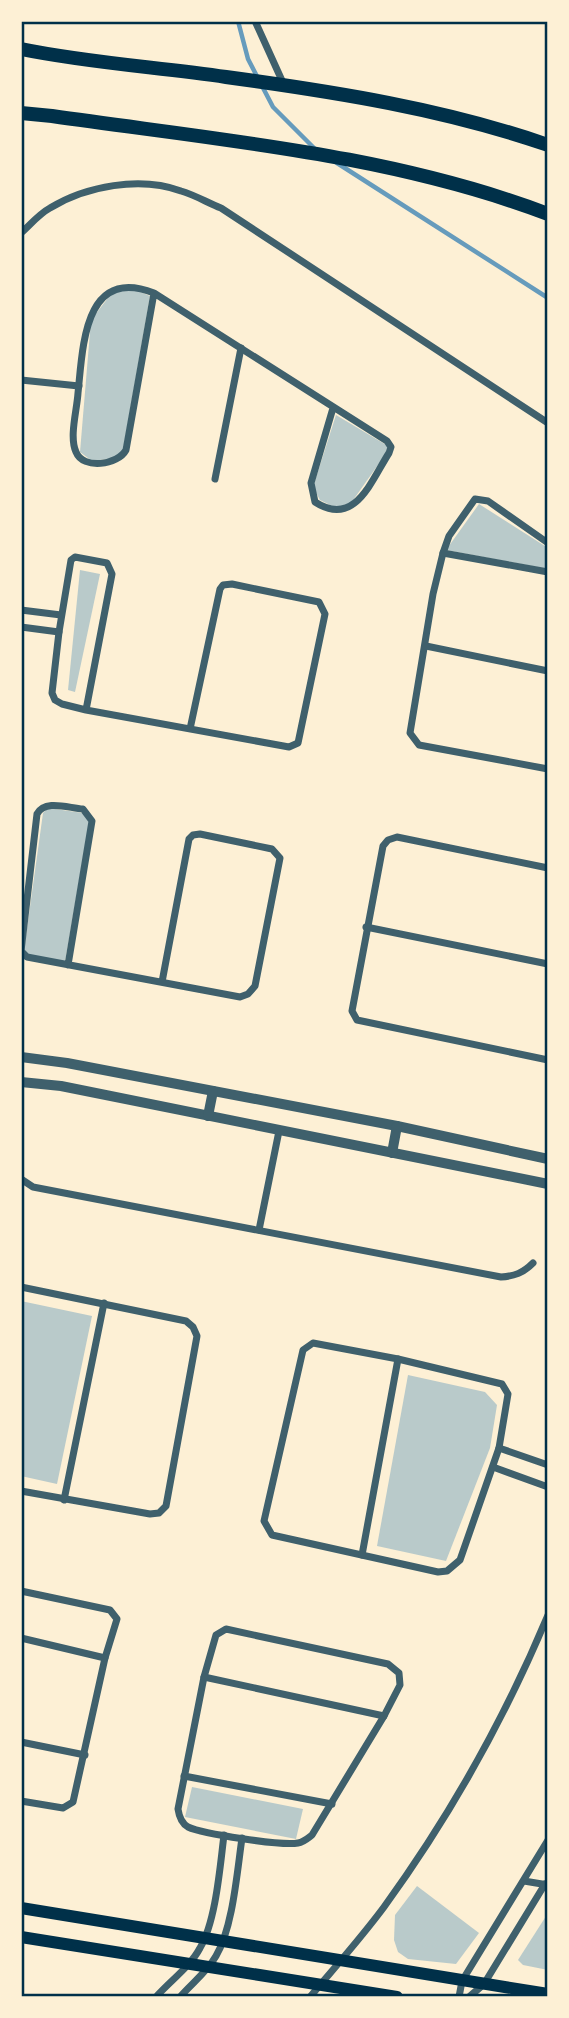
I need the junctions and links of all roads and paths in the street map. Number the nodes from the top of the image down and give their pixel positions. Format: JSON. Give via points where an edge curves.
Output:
{"nodes":[{"id":1,"x":255,"y":21,"type":"edge"},
{"id":2,"x":21,"y":49,"type":"edge"},
{"id":3,"x":277,"y":84,"type":"junction"},
{"id":4,"x":21,"y":113,"type":"edge"},
{"id":5,"x":548,"y":145,"type":"edge"},
{"id":6,"x":548,"y":214,"type":"edge"},
{"id":7,"x":21,"y":233,"type":"edge"},
{"id":8,"x":154,"y":293,"type":"junction"},
{"id":9,"x":242,"y":348,"type":"junction"},
{"id":10,"x":21,"y":380,"type":"edge"},
{"id":11,"x":79,"y":386,"type":"junction"},
{"id":12,"x":333,"y":408,"type":"junction"},
{"id":13,"x":548,"y":423,"type":"edge"},
{"id":14,"x":215,"y":479,"type":"dead end"},
{"id":15,"x":548,"y":543,"type":"edge"},
{"id":16,"x":443,"y":553,"type":"junction"},
{"id":17,"x":548,"y":572,"type":"edge"},
{"id":18,"x":21,"y":610,"type":"edge"},
{"id":19,"x":61,"y":615,"type":"junction"},
{"id":20,"x":21,"y":627,"type":"edge"},
{"id":21,"x":59,"y":632,"type":"junction"},
{"id":22,"x":426,"y":646,"type":"junction"},
{"id":23,"x":548,"y":671,"type":"edge"},
{"id":24,"x":86,"y":710,"type":"junction"},
{"id":25,"x":190,"y":729,"type":"junction"},
{"id":26,"x":548,"y":769,"type":"edge"},
{"id":27,"x":548,"y":868,"type":"edge"},
{"id":28,"x":24,"y":888,"type":"edge"},
{"id":29,"x":366,"y":928,"type":"junction"},
{"id":30,"x":548,"y":964,"type":"edge"},
{"id":31,"x":68,"y":965,"type":"junction"},
{"id":32,"x":162,"y":982,"type":"junction"},
{"id":33,"x":21,"y":1057,"type":"edge"},
{"id":34,"x":548,"y":1060,"type":"edge"},
{"id":35,"x":21,"y":1082,"type":"edge"},
{"id":36,"x":213,"y":1091,"type":"junction"},
{"id":37,"x":208,"y":1116,"type":"junction"},
{"id":38,"x":397,"y":1126,"type":"junction"},
{"id":39,"x":279,"y":1132,"type":"junction"},
{"id":40,"x":392,"y":1153,"type":"junction"},
{"id":41,"x":548,"y":1159,"type":"edge"},
{"id":42,"x":21,"y":1179,"type":"edge"},
{"id":43,"x":548,"y":1184,"type":"edge"},
{"id":44,"x":259,"y":1230,"type":"junction"},
{"id":45,"x":533,"y":1264,"type":"dead end"},
{"id":46,"x":21,"y":1287,"type":"edge"},
{"id":47,"x":104,"y":1303,"type":"junction"},
{"id":48,"x":398,"y":1359,"type":"junction"},
{"id":49,"x":499,"y":1448,"type":"junction"},
{"id":50,"x":548,"y":1465,"type":"edge"},
{"id":51,"x":493,"y":1467,"type":"junction"},
{"id":52,"x":548,"y":1487,"type":"edge"},
{"id":53,"x":21,"y":1491,"type":"edge"},
{"id":54,"x":64,"y":1500,"type":"junction"},
{"id":55,"x":362,"y":1555,"type":"junction"},
{"id":56,"x":21,"y":1591,"type":"edge"},
{"id":57,"x":548,"y":1615,"type":"edge"},
{"id":58,"x":21,"y":1638,"type":"edge"},
{"id":59,"x":106,"y":1658,"type":"junction"},
{"id":60,"x":204,"y":1677,"type":"junction"},
{"id":61,"x":384,"y":1716,"type":"junction"},
{"id":62,"x":21,"y":1742,"type":"edge"},
{"id":63,"x":85,"y":1755,"type":"junction"},
{"id":64,"x":184,"y":1776,"type":"junction"},
{"id":65,"x":21,"y":1801,"type":"edge"},
{"id":66,"x":332,"y":1804,"type":"junction"},
{"id":67,"x":224,"y":1835,"type":"junction"},
{"id":68,"x":242,"y":1838,"type":"junction"},
{"id":69,"x":548,"y":1840,"type":"edge"},
{"id":70,"x":524,"y":1881,"type":"junction"},
{"id":71,"x":547,"y":1885,"type":"edge"},
{"id":72,"x":21,"y":1908,"type":"edge"},
{"id":73,"x":21,"y":1937,"type":"edge"},
{"id":74,"x":205,"y":1938,"type":"junction"},
{"id":75,"x":223,"y":1941,"type":"junction"},
{"id":76,"x":340,"y":1962,"type":"junction"},
{"id":77,"x":189,"y":1964,"type":"junction"},
{"id":78,"x":209,"y":1967,"type":"junction"},
{"id":79,"x":462,"y":1981,"type":"junction"},
{"id":80,"x":321,"y":1984,"type":"junction"},
{"id":81,"x":484,"y":1984,"type":"junction"},
{"id":82,"x":517,"y":1993,"type":"edge"},
{"id":83,"x":542,"y":1995,"type":"edge"},
{"id":84,"x":156,"y":1997,"type":"edge"},
{"id":85,"x":180,"y":1997,"type":"edge"},
{"id":86,"x":310,"y":1997,"type":"edge"},
{"id":87,"x":397,"y":1997,"type":"edge"},
{"id":88,"x":459,"y":1997,"type":"edge"},
{"id":89,"x":469,"y":1997,"type":"edge"}],
"edges":[{"from":1,"to":3,"type":"street"},
{"from":2,"to":3,"type":"main road"},
{"from":3,"to":5,"type":"main road","via":[[455,116]]},
{"from":4,"to":6,"type":"main road","via":[[384,167],[510,199]]},
{"from":7,"to":13,"type":"street","via":[[48,208],[79,194],[115,185],[179,190],[221,208]]},
{"from":8,"to":9,"type":"street"},
{"from":8,"to":11,"type":"street","via":[[130,286],[111,291],[98,302],[88,319]]},
{"from":8,"to":11,"type":"street","via":[[129,437],[118,460],[90,463],[76,452]]},
{"from":9,"to":12,"type":"street"},
{"from":9,"to":14,"type":"street"},
{"from":10,"to":11,"type":"street"},
{"from":12,"to":12,"type":"street","via":[[391,447],[361,498],[338,510],[315,502],[311,483]]},
{"from":15,"to":16,"type":"street","via":[[481,498],[475,499],[449,536]]},
{"from":16,"to":17,"type":"street"},
{"from":16,"to":22,"type":"street"},
{"from":18,"to":19,"type":"street"},
{"from":19,"to":21,"type":"street"},
{"from":19,"to":24,"type":"street","via":[[71,561],[80,556],[107,563],[113,574]]},
{"from":20,"to":21,"type":"street"},
{"from":21,"to":24,"type":"street","via":[[52,692],[61,704]]},
{"from":22,"to":23,"type":"street"},
{"from":22,"to":26,"type":"street","via":[[410,733],[414,740],[419,745]]},
{"from":24,"to":25,"type":"street"},
{"from":25,"to":25,"type":"street","via":[[295,746],[325,614],[319,603],[223,585]]},
{"from":27,"to":29,"type":"street","via":[[397,837],[383,846]]},
{"from":28,"to":31,"type":"street","via":[[23,954]]},
{"from":28,"to":31,"type":"street","via":[[40,808],[83,809],[92,821]]},
{"from":29,"to":30,"type":"street"},
{"from":29,"to":34,"type":"street","via":[[352,1011],[358,1020]]},
{"from":31,"to":32,"type":"street"},
{"from":32,"to":32,"type":"street","via":[[240,997],[252,990],[281,858],[277,853],[200,834],[189,839]]},
{"from":33,"to":36,"type":"street"},
{"from":35,"to":37,"type":"street"},
{"from":36,"to":37,"type":"street"},
{"from":36,"to":38,"type":"street"},
{"from":37,"to":39,"type":"street"},
{"from":38,"to":40,"type":"street"},
{"from":38,"to":41,"type":"street"},
{"from":39,"to":40,"type":"street"},
{"from":39,"to":44,"type":"street"},
{"from":40,"to":43,"type":"street"},
{"from":42,"to":44,"type":"street","via":[[33,1187]]},
{"from":44,"to":45,"type":"street","via":[[501,1277],[513,1276]]},
{"from":46,"to":47,"type":"street"},
{"from":47,"to":54,"type":"street"},
{"from":47,"to":54,"type":"street","via":[[186,1321],[197,1336],[166,1506],[150,1514]]},
{"from":48,"to":49,"type":"street","via":[[502,1384],[508,1394]]},
{"from":48,"to":55,"type":"street"},
{"from":48,"to":55,"type":"street","via":[[313,1343],[303,1350],[264,1521],[272,1535]]},
{"from":49,"to":50,"type":"street"},
{"from":49,"to":51,"type":"street"},
{"from":51,"to":52,"type":"street"},
{"from":51,"to":55,"type":"street","via":[[454,1567],[438,1572]]},
{"from":53,"to":54,"type":"street"},
{"from":56,"to":59,"type":"street","via":[[110,1609],[117,1619]]},
{"from":57,"to":76,"type":"street","via":[[525,1671],[469,1775],[384,1907]]},
{"from":58,"to":59,"type":"street"},
{"from":59,"to":63,"type":"street"},
{"from":60,"to":61,"type":"street"},
{"from":60,"to":61,"type":"street","via":[[220,1630],[253,1634],[396,1669],[400,1685]]},
{"from":60,"to":64,"type":"street"},
{"from":61,"to":66,"type":"street"},
{"from":62,"to":63,"type":"street"},
{"from":63,"to":65,"type":"street","via":[[68,1806]]},
{"from":64,"to":66,"type":"street"},
{"from":64,"to":67,"type":"street","via":[[179,1818],[187,1826]]},
{"from":66,"to":68,"type":"street","via":[[312,1835],[299,1843]]},
{"from":67,"to":68,"type":"street"},
{"from":67,"to":74,"type":"street"},
{"from":68,"to":75,"type":"street"},
{"from":69,"to":70,"type":"street"},
{"from":70,"to":71,"type":"street"},
{"from":70,"to":79,"type":"street"},
{"from":71,"to":81,"type":"street"},
{"from":72,"to":74,"type":"main road"},
{"from":73,"to":77,"type":"main road"},
{"from":74,"to":75,"type":"main road"},
{"from":74,"to":77,"type":"street"},
{"from":75,"to":76,"type":"main road"},
{"from":75,"to":78,"type":"street"},
{"from":76,"to":79,"type":"main road"},
{"from":76,"to":80,"type":"street"},
{"from":77,"to":78,"type":"main road"},
{"from":77,"to":84,"type":"street"},
{"from":78,"to":80,"type":"main road"},
{"from":78,"to":85,"type":"street"},
{"from":79,"to":81,"type":"main road"},
{"from":79,"to":88,"type":"street"},
{"from":80,"to":86,"type":"street"},
{"from":80,"to":87,"type":"main road"},
{"from":81,"to":82,"type":"main road"},
{"from":81,"to":89,"type":"street"},
{"from":82,"to":83,"type":"main road"}]}
